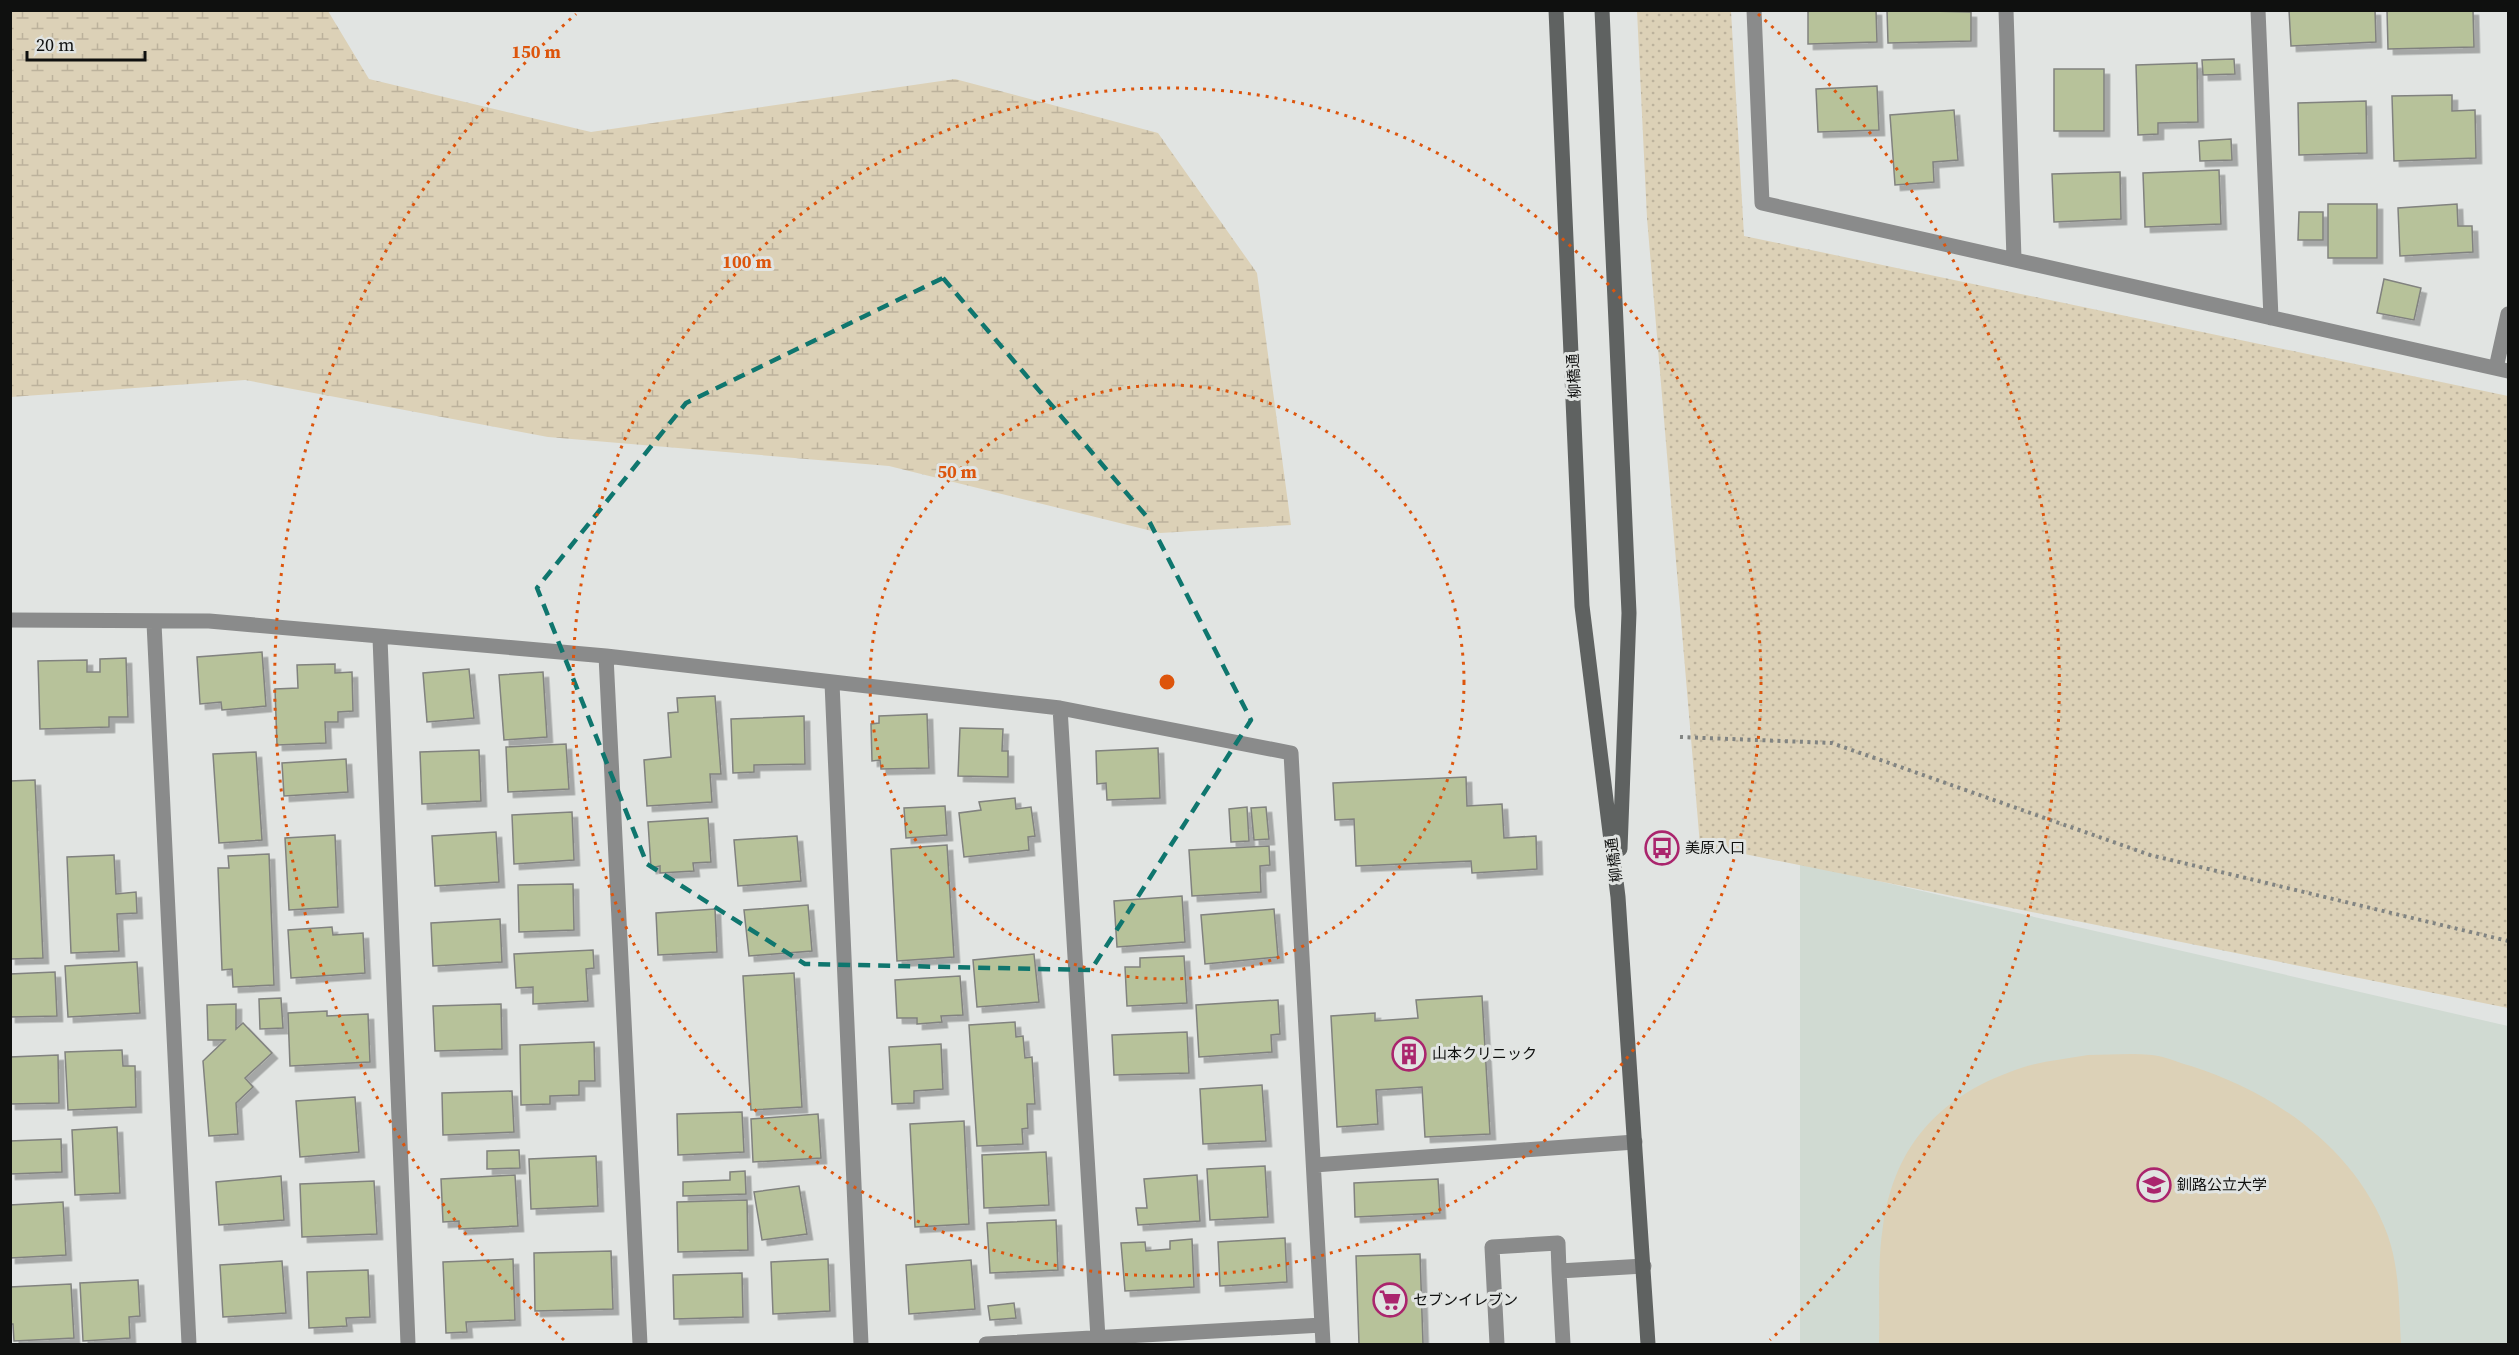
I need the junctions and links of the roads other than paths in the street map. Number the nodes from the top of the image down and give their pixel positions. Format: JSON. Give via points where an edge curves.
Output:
{"nodes":[{"id":1,"x":1556,"y":10,"type":"edge"},
{"id":2,"x":1602,"y":10,"type":"edge"},
{"id":3,"x":1754,"y":10,"type":"edge"},
{"id":4,"x":2006,"y":10,"type":"edge"},
{"id":5,"x":2258,"y":10,"type":"edge"},
{"id":6,"x":2014,"y":259,"type":"junction"},
{"id":7,"x":2508,"y":314,"type":"edge"},
{"id":8,"x":2271,"y":318,"type":"junction"},
{"id":9,"x":2502,"y":369,"type":"edge"},
{"id":10,"x":10,"y":620,"type":"edge"},
{"id":11,"x":154,"y":623,"type":"junction"},
{"id":12,"x":380,"y":638,"type":"junction"},
{"id":13,"x":606,"y":656,"type":"junction"},
{"id":14,"x":832,"y":683,"type":"junction"},
{"id":15,"x":1060,"y":708,"type":"junction"},
{"id":16,"x":1618,"y":897,"type":"junction"},
{"id":17,"x":1635,"y":1142,"type":"junction"},
{"id":18,"x":1314,"y":1165,"type":"junction"},
{"id":19,"x":1644,"y":1266,"type":"junction"},
{"id":20,"x":1559,"y":1271,"type":"junction"},
{"id":21,"x":1322,"y":1325,"type":"junction"},
{"id":22,"x":1098,"y":1338,"type":"junction"},
{"id":23,"x":189,"y":1344,"type":"edge"},
{"id":24,"x":408,"y":1344,"type":"edge"},
{"id":25,"x":640,"y":1344,"type":"edge"},
{"id":26,"x":861,"y":1344,"type":"edge"},
{"id":27,"x":986,"y":1344,"type":"edge"},
{"id":28,"x":1323,"y":1344,"type":"edge"},
{"id":29,"x":1497,"y":1344,"type":"edge"},
{"id":30,"x":1563,"y":1344,"type":"edge"},
{"id":31,"x":1648,"y":1344,"type":"edge"}],
"edges":[{"from":1,"to":16,"type":"street","name":"柳橋通","via":[[1582,606]]},
{"from":2,"to":16,"type":"street","name":"柳橋通","via":[[1629,613]]},
{"from":3,"to":6,"type":"street","via":[[1762,203]]},
{"from":4,"to":6,"type":"street"},
{"from":5,"to":8,"type":"street"},
{"from":6,"to":8,"type":"street"},
{"from":7,"to":9,"type":"street"},
{"from":8,"to":9,"type":"street"},
{"from":10,"to":11,"type":"street"},
{"from":11,"to":12,"type":"street","via":[[209,621]]},
{"from":11,"to":23,"type":"street"},
{"from":12,"to":13,"type":"street"},
{"from":12,"to":24,"type":"street"},
{"from":13,"to":14,"type":"street"},
{"from":13,"to":25,"type":"street"},
{"from":14,"to":15,"type":"street"},
{"from":14,"to":26,"type":"street"},
{"from":15,"to":18,"type":"street","via":[[1291,753]]},
{"from":15,"to":22,"type":"street"},
{"from":16,"to":17,"type":"street"},
{"from":17,"to":18,"type":"street"},
{"from":17,"to":19,"type":"street"},
{"from":18,"to":21,"type":"street"},
{"from":19,"to":20,"type":"street"},
{"from":19,"to":31,"type":"street"},
{"from":20,"to":29,"type":"street","via":[[1558,1244],[1492,1247]]},
{"from":20,"to":30,"type":"street"},
{"from":21,"to":22,"type":"street"},
{"from":21,"to":28,"type":"street"},
{"from":22,"to":27,"type":"street"}]}
